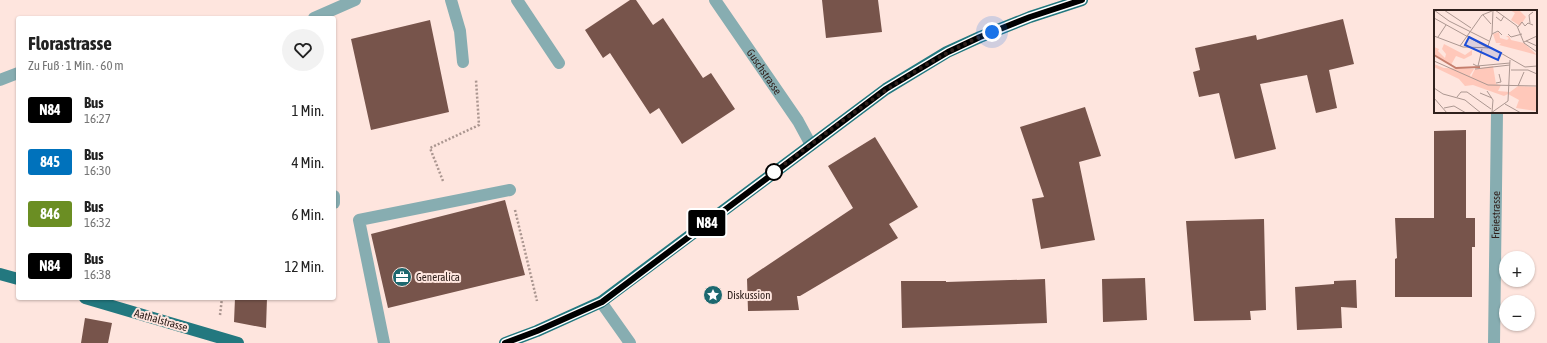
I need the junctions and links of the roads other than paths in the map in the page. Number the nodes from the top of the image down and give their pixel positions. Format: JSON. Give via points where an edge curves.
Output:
{"nodes":[{"id":1,"x":355,"y":0,"type":"edge"},
{"id":2,"x":451,"y":0,"type":"edge"},
{"id":3,"x":517,"y":0,"type":"edge"},
{"id":4,"x":715,"y":0,"type":"edge"},
{"id":5,"x":1082,"y":0,"type":"edge"},
{"id":6,"x":319,"y":16,"type":"edge"},
{"id":7,"x":462,"y":62,"type":"dead end"},
{"id":8,"x":559,"y":63,"type":"dead end"},
{"id":9,"x":16,"y":74,"type":"edge"},
{"id":10,"x":0,"y":80,"type":"edge"},
{"id":11,"x":1497,"y":113,"type":"edge"},
{"id":12,"x":811,"y":145,"type":"junction"},
{"id":13,"x":510,"y":190,"type":"road end"},
{"id":14,"x":0,"y":274,"type":"edge"},
{"id":15,"x":16,"y":278,"type":"edge"},
{"id":16,"x":92,"y":300,"type":"edge"},
{"id":17,"x":602,"y":302,"type":"junction"},
{"id":18,"x":521,"y":340,"type":"edge"},
{"id":19,"x":238,"y":343,"type":"edge"},
{"id":20,"x":384,"y":343,"type":"edge"},
{"id":21,"x":505,"y":343,"type":"edge"},
{"id":22,"x":630,"y":343,"type":"edge"},
{"id":23,"x":1494,"y":343,"type":"edge"}],
"edges":[{"from":1,"to":6,"type":"street"},
{"from":2,"to":7,"type":"street","via":[[460,31]]},
{"from":3,"to":8,"type":"street"},
{"from":4,"to":12,"type":"street","name":"Guschstrasse","via":[[798,121]]},
{"from":5,"to":12,"type":"main road","via":[[1023,19],[948,52],[889,87]]},
{"from":9,"to":10,"type":"street"},
{"from":11,"to":23,"type":"street","name":"Freiestrasse"},
{"from":12,"to":17,"type":"main road"},
{"from":13,"to":20,"type":"street","via":[[359,220]]},
{"from":14,"to":15,"type":"main road"},
{"from":16,"to":19,"type":"main road","name":"Aathalstrasse"},
{"from":17,"to":18,"type":"main road"},
{"from":17,"to":22,"type":"street"},
{"from":18,"to":21,"type":"main road"}]}
